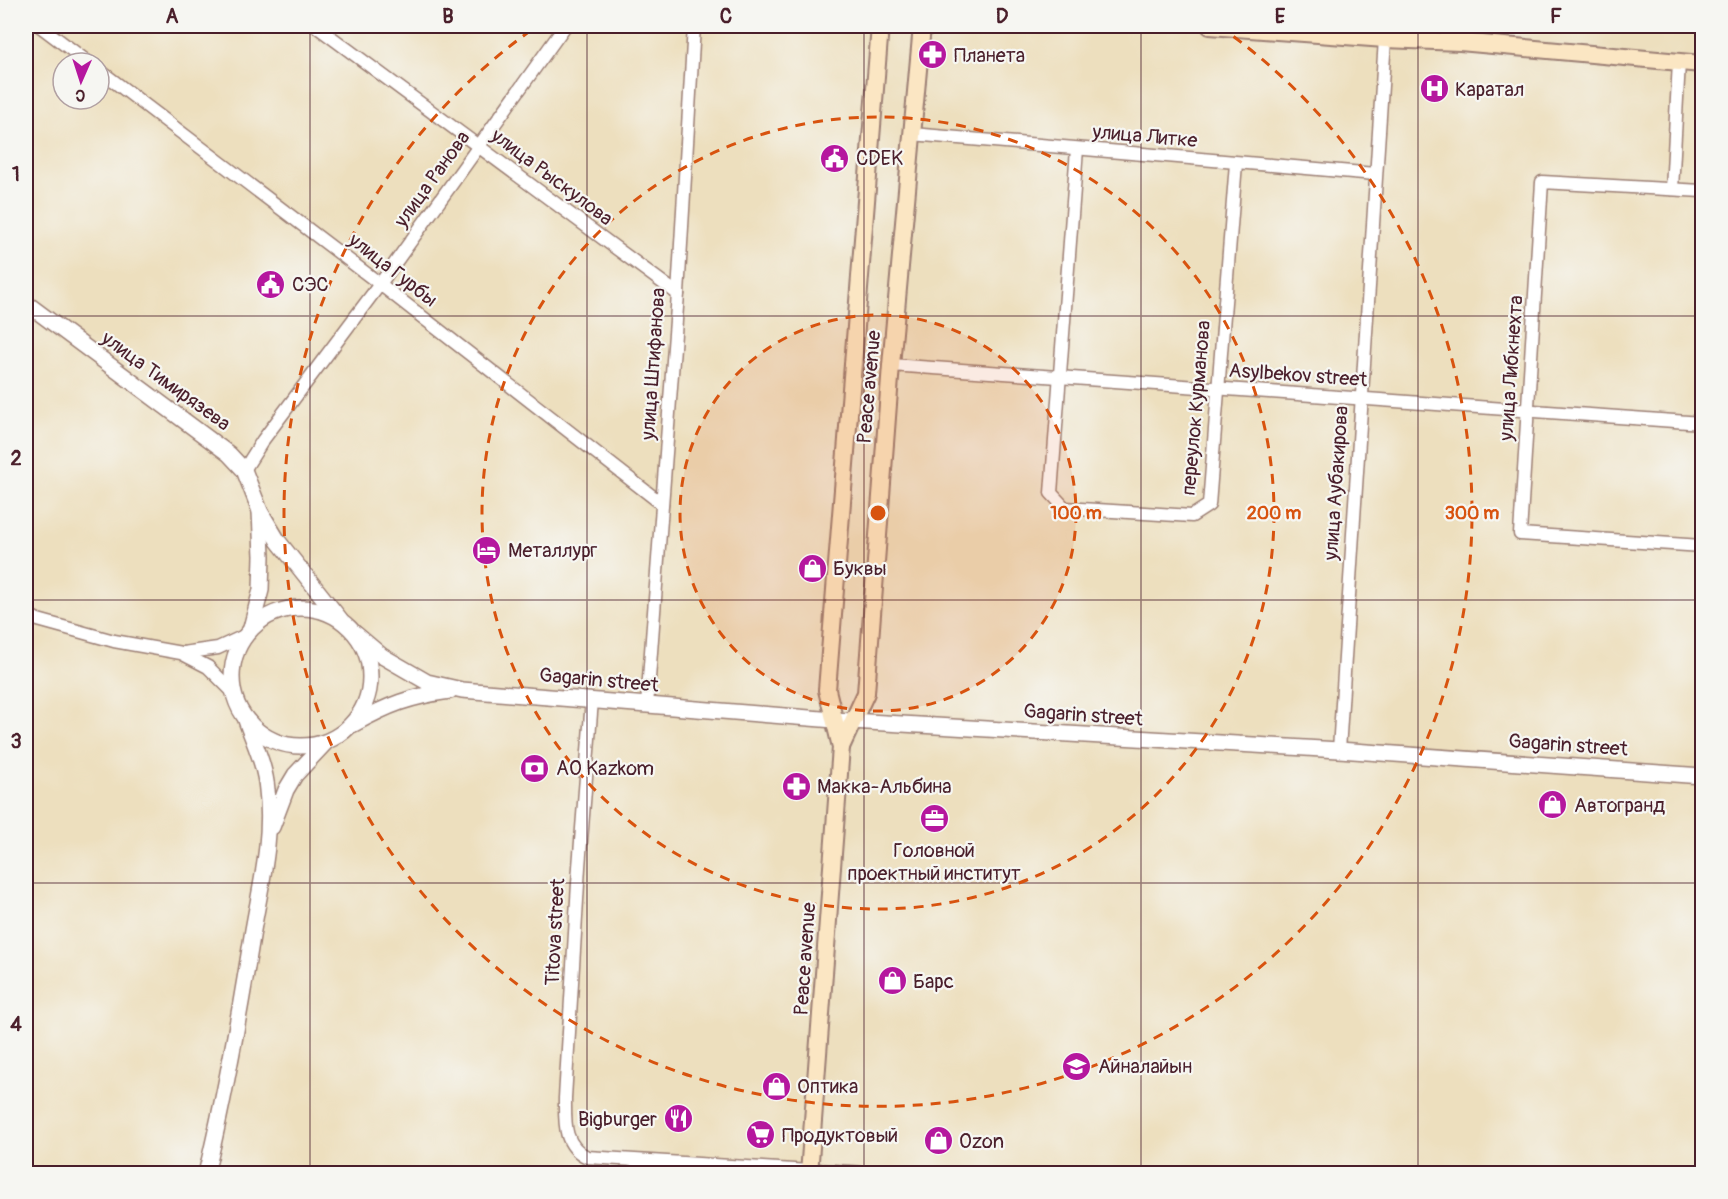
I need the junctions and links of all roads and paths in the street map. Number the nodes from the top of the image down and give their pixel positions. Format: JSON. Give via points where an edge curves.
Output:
{"nodes":[{"id":1,"x":40,"y":26,"type":"edge"},
{"id":2,"x":316,"y":26,"type":"edge"},
{"id":3,"x":565,"y":26,"type":"edge"},
{"id":4,"x":694,"y":26,"type":"edge"},
{"id":5,"x":880,"y":26,"type":"edge"},
{"id":6,"x":922,"y":26,"type":"edge"},
{"id":7,"x":1210,"y":26,"type":"edge"},
{"id":8,"x":1215,"y":26,"type":"edge"},
{"id":9,"x":1460,"y":34,"type":"edge"},
{"id":10,"x":1385,"y":39,"type":"junction"},
{"id":11,"x":74,"y":51,"type":"edge"},
{"id":12,"x":1679,"y":62,"type":"junction"},
{"id":13,"x":1702,"y":64,"type":"edge"},
{"id":14,"x":111,"y":79,"type":"edge"},
{"id":15,"x":912,"y":134,"type":"junction"},
{"id":16,"x":479,"y":147,"type":"junction"},
{"id":17,"x":1077,"y":150,"type":"junction"},
{"id":18,"x":1236,"y":163,"type":"junction"},
{"id":19,"x":1375,"y":174,"type":"junction"},
{"id":20,"x":1672,"y":189,"type":"junction"},
{"id":21,"x":1702,"y":191,"type":"edge"},
{"id":22,"x":380,"y":284,"type":"junction"},
{"id":23,"x":678,"y":294,"type":"junction"},
{"id":24,"x":26,"y":303,"type":"edge"},
{"id":25,"x":891,"y":365,"type":"junction"},
{"id":26,"x":1061,"y":378,"type":"junction"},
{"id":27,"x":1218,"y":389,"type":"junction"},
{"id":28,"x":1361,"y":398,"type":"junction"},
{"id":29,"x":1528,"y":410,"type":"junction"},
{"id":30,"x":1702,"y":423,"type":"edge"},
{"id":31,"x":244,"y":470,"type":"junction"},
{"id":32,"x":662,"y":504,"type":"junction"},
{"id":33,"x":260,"y":511,"type":"junction"},
{"id":34,"x":1702,"y":546,"type":"edge"},
{"id":35,"x":26,"y":614,"type":"edge"},
{"id":36,"x":340,"y":619,"type":"junction"},
{"id":37,"x":248,"y":632,"type":"junction"},
{"id":38,"x":356,"y":634,"type":"junction"},
{"id":39,"x":182,"y":653,"type":"junction"},
{"id":40,"x":462,"y":690,"type":"junction"},
{"id":41,"x":233,"y":692,"type":"junction"},
{"id":42,"x":592,"y":700,"type":"junction"},
{"id":43,"x":647,"y":705,"type":"junction"},
{"id":44,"x":246,"y":720,"type":"junction"},
{"id":45,"x":834,"y":720,"type":"junction"},
{"id":46,"x":853,"y":721,"type":"junction"},
{"id":47,"x":349,"y":727,"type":"junction"},
{"id":48,"x":327,"y":741,"type":"junction"},
{"id":49,"x":842,"y":747,"type":"junction"},
{"id":50,"x":1339,"y":750,"type":"junction"},
{"id":51,"x":1702,"y":776,"type":"edge"},
{"id":52,"x":268,"y":841,"type":"junction"},
{"id":53,"x":809,"y":1172,"type":"edge"},
{"id":54,"x":206,"y":1173,"type":"edge"},
{"id":55,"x":859,"y":1173,"type":"edge"}],
"edges":[{"from":1,"to":11,"type":"street"},
{"from":2,"to":16,"type":"street","name":"улица Рыскулова"},
{"from":3,"to":16,"type":"street","name":"улица Ранова"},
{"from":4,"to":23,"type":"street","name":"улица Штифанова"},
{"from":5,"to":45,"type":"main road","name":"Peace avenue","via":[[827,690]]},
{"from":6,"to":15,"type":"main road","name":"Peace avenue"},
{"from":7,"to":8,"type":"main road"},
{"from":8,"to":10,"type":"main road"},
{"from":9,"to":10,"type":"main road"},
{"from":9,"to":12,"type":"main road"},
{"from":10,"to":19,"type":"street","name":"улица Аубакирова"},
{"from":12,"to":13,"type":"main road"},
{"from":12,"to":20,"type":"street"},
{"from":14,"to":22,"type":"street","name":"улица Гурбы"},
{"from":15,"to":17,"type":"street","name":"улица Литке"},
{"from":15,"to":25,"type":"main road","name":"Peace avenue"},
{"from":16,"to":22,"type":"street","name":"улица Ранова"},
{"from":16,"to":23,"type":"street","name":"улица Рыскулова"},
{"from":17,"to":18,"type":"street","name":"улица Литке"},
{"from":17,"to":26,"type":"street","name":"переулок Курманова"},
{"from":18,"to":19,"type":"street","name":"улица Литке"},
{"from":18,"to":27,"type":"street","name":"переулок Курманова"},
{"from":19,"to":28,"type":"street","name":"улица Аубакирова"},
{"from":20,"to":21,"type":"street","name":"улица Либкнехта"},
{"from":20,"to":29,"type":"street","name":"улица Либкнехта","via":[[1542,182]]},
{"from":22,"to":31,"type":"street","name":"улица Ранова"},
{"from":22,"to":32,"type":"street","name":"улица Гурбы"},
{"from":23,"to":32,"type":"street","name":"улица Штифанова"},
{"from":24,"to":31,"type":"street","name":"улица Тимирязева","via":[[211,440]]},
{"from":25,"to":26,"type":"street","name":"Asylbekov street"},
{"from":25,"to":46,"type":"main road","name":"Peace avenue","via":[[866,693]]},
{"from":26,"to":27,"type":"street","name":"Asylbekov street"},
{"from":26,"to":27,"type":"street","name":"переулок Курманова","via":[[1051,493],[1065,508],[1192,516],[1209,505]]},
{"from":27,"to":28,"type":"street","name":"Asylbekov street"},
{"from":28,"to":29,"type":"street","name":"Asylbekov street"},
{"from":28,"to":50,"type":"street","name":"улица Аубакирова"},
{"from":29,"to":30,"type":"street","name":"Asylbekov street"},
{"from":29,"to":34,"type":"street","name":"улица Либкнехта","via":[[1520,534]]},
{"from":31,"to":33,"type":"street","name":"улица Тимирязева"},
{"from":32,"to":43,"type":"street","name":"улица Штифанова"},
{"from":33,"to":36,"type":"street","via":[[298,568]]},
{"from":33,"to":37,"type":"street","via":[[261,590]]},
{"from":35,"to":39,"type":"street","via":[[114,641]]},
{"from":36,"to":37,"type":"street","via":[[317,609],[292,608],[268,615]]},
{"from":36,"to":38,"type":"street"},
{"from":37,"to":39,"type":"street","via":[[218,648]]},
{"from":37,"to":41,"type":"street","via":[[233,660]]},
{"from":38,"to":40,"type":"street","via":[[382,656],[427,682]]},
{"from":38,"to":47,"type":"street","via":[[366,654],[369,690],[365,705]]},
{"from":39,"to":41,"type":"street","via":[[208,667]]},
{"from":40,"to":42,"type":"street","name":"Gagarin street"},
{"from":40,"to":47,"type":"street","via":[[402,700]]},
{"from":41,"to":44,"type":"street"},
{"from":42,"to":43,"type":"street","name":"Gagarin street"},
{"from":42,"to":53,"type":"street","name":"Titova street","via":[[565,1098],[571,1144],[587,1157]]},
{"from":43,"to":45,"type":"street","name":"Gagarin street"},
{"from":44,"to":48,"type":"street","via":[[269,739],[283,744],[313,745]]},
{"from":44,"to":52,"type":"street","via":[[264,769]]},
{"from":45,"to":46,"type":"street","name":"Gagarin street"},
{"from":45,"to":49,"type":"main road","name":"Peace avenue"},
{"from":46,"to":49,"type":"main road","name":"Peace avenue"},
{"from":46,"to":50,"type":"street","name":"Gagarin street"},
{"from":47,"to":48,"type":"street"},
{"from":48,"to":52,"type":"street","via":[[296,775]]},
{"from":49,"to":53,"type":"main road","name":"Peace avenue"},
{"from":50,"to":51,"type":"street","name":"Gagarin street"},
{"from":52,"to":54,"type":"street","via":[[219,1123]]},
{"from":53,"to":55,"type":"street"}]}
